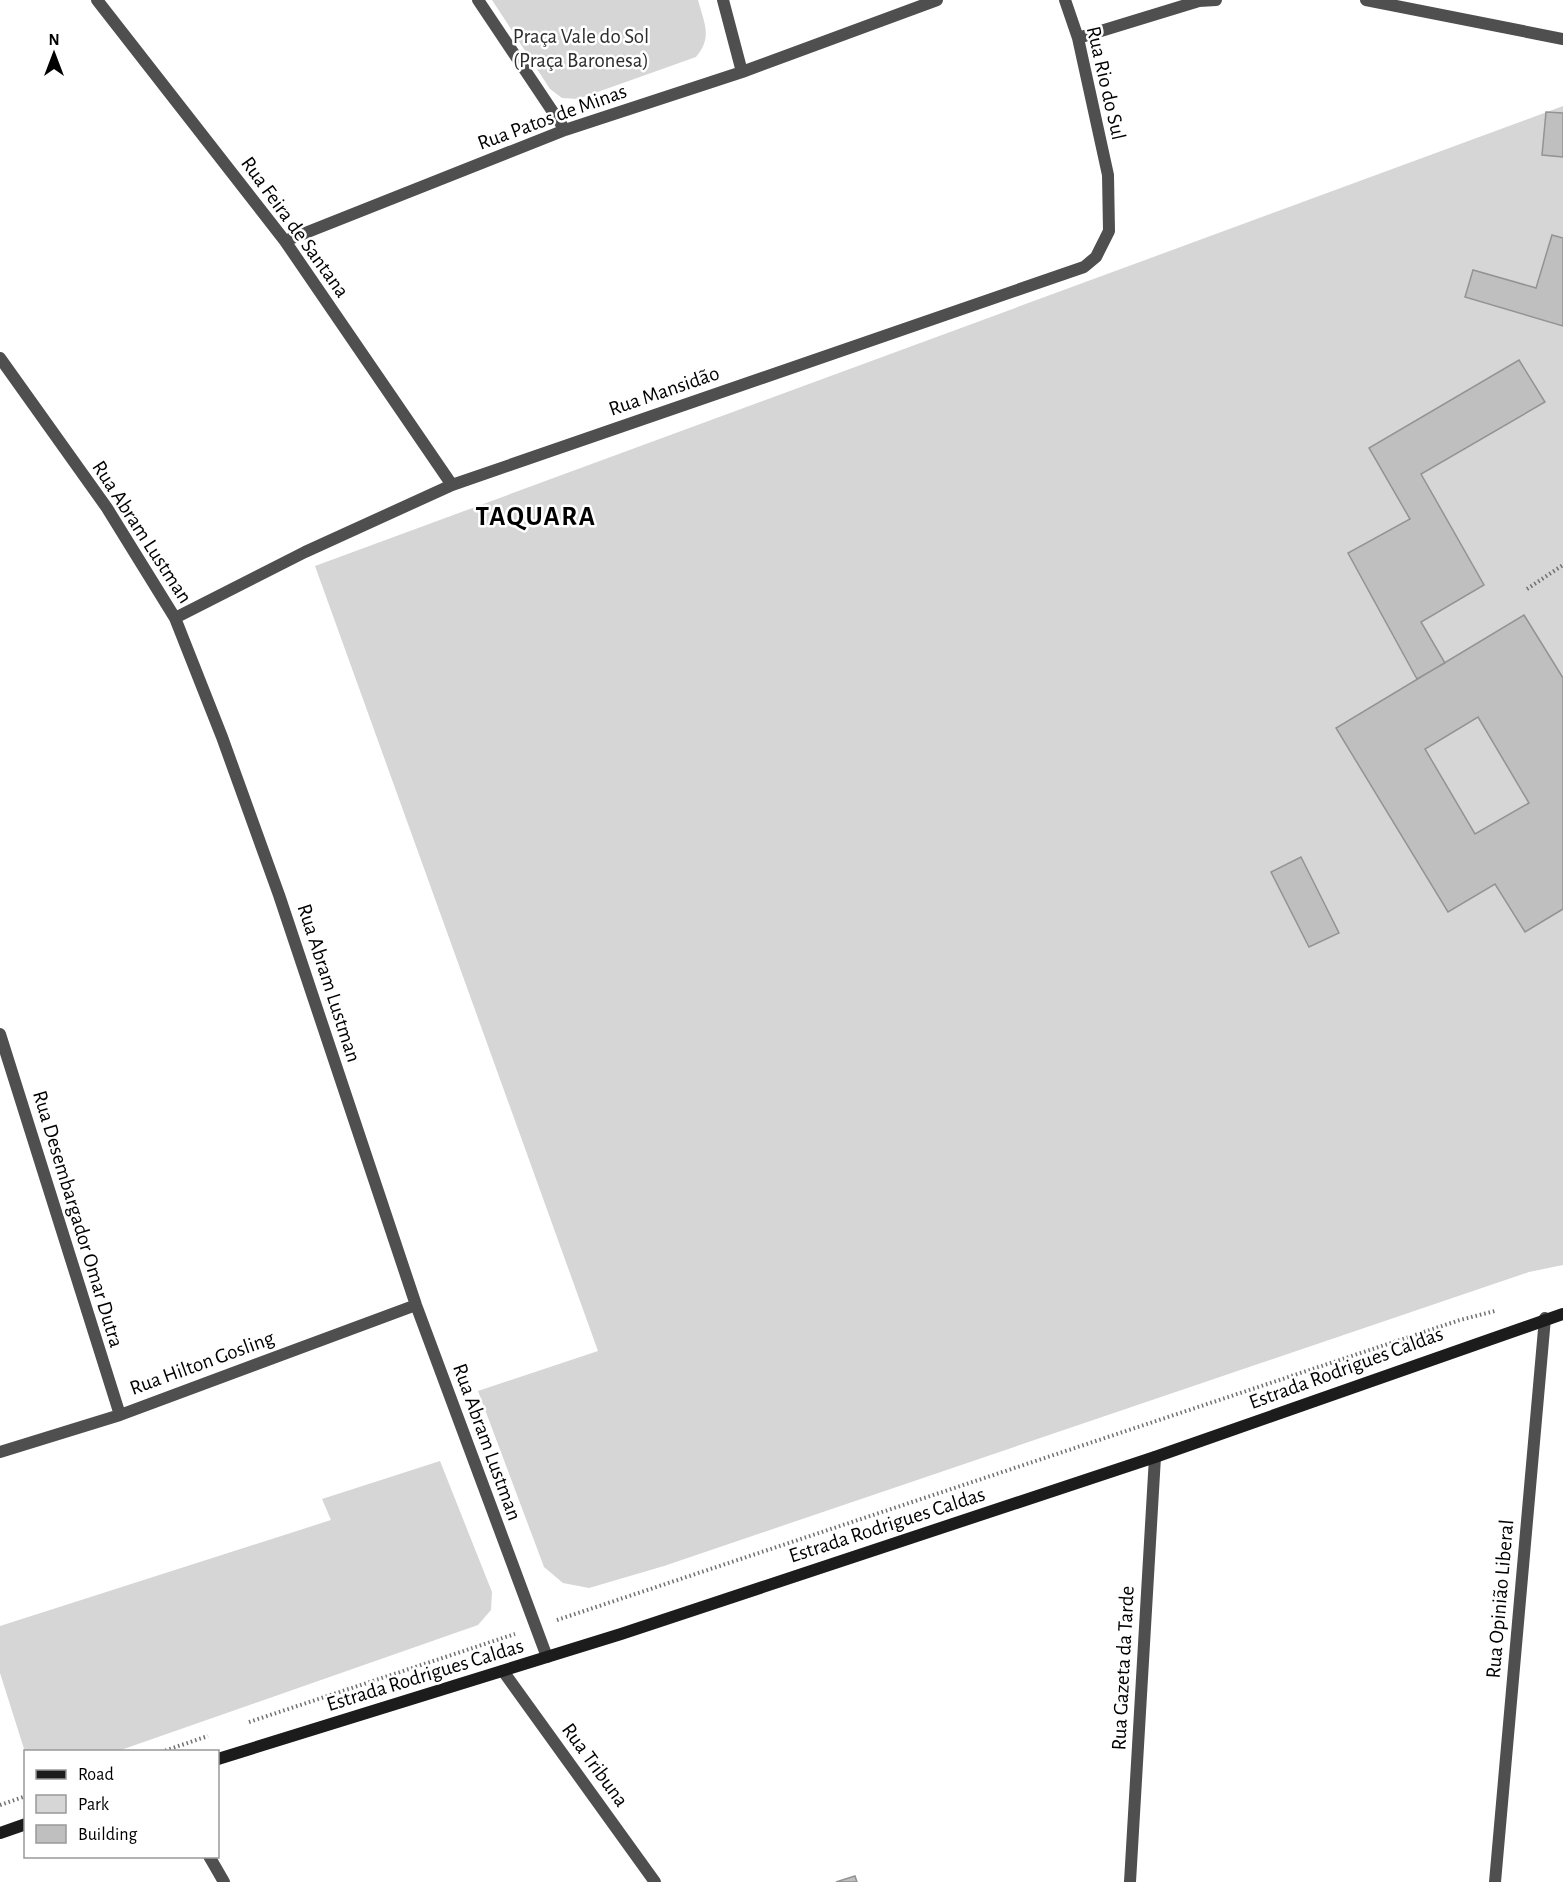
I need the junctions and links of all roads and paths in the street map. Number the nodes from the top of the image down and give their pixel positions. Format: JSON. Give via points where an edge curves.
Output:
{"nodes":[{"id":1,"x":97,"y":0,"type":"edge"},
{"id":2,"x":478,"y":0,"type":"edge"},
{"id":3,"x":723,"y":0,"type":"edge"},
{"id":4,"x":937,"y":0,"type":"edge"},
{"id":5,"x":1065,"y":0,"type":"edge"},
{"id":6,"x":1216,"y":0,"type":"edge"},
{"id":7,"x":1366,"y":0,"type":"edge"},
{"id":8,"x":1078,"y":38,"type":"junction"},
{"id":9,"x":1563,"y":39,"type":"edge"},
{"id":10,"x":742,"y":72,"type":"junction"},
{"id":11,"x":565,"y":130,"type":"junction"},
{"id":12,"x":1108,"y":175,"type":"joint"},
{"id":13,"x":285,"y":241,"type":"junction"},
{"id":14,"x":1,"y":360,"type":"edge"},
{"id":15,"x":452,"y":485,"type":"junction"},
{"id":16,"x":1563,"y":565,"type":"edge"},
{"id":17,"x":1527,"y":589,"type":"dead end"},
{"id":18,"x":175,"y":618,"type":"junction"},
{"id":19,"x":0,"y":1034,"type":"edge"},
{"id":20,"x":416,"y":1305,"type":"junction"},
{"id":21,"x":1506,"y":1308,"type":"dead end"},
{"id":22,"x":1563,"y":1314,"type":"edge"},
{"id":23,"x":1545,"y":1318,"type":"junction"},
{"id":24,"x":120,"y":1415,"type":"junction"},
{"id":25,"x":0,"y":1452,"type":"edge"},
{"id":26,"x":1155,"y":1457,"type":"junction"},
{"id":27,"x":536,"y":1627,"type":"junction"},
{"id":28,"x":547,"y":1657,"type":"junction"},
{"id":29,"x":503,"y":1671,"type":"junction"},
{"id":30,"x":240,"y":1725,"type":"dead end"},
{"id":31,"x":218,"y":1733,"type":"dead end"},
{"id":32,"x":167,"y":1750,"type":"edge"},
{"id":33,"x":219,"y":1759,"type":"edge"},
{"id":34,"x":24,"y":1797,"type":"edge"},
{"id":35,"x":0,"y":1805,"type":"edge"},
{"id":36,"x":24,"y":1825,"type":"edge"},
{"id":37,"x":0,"y":1833,"type":"edge"},
{"id":38,"x":210,"y":1858,"type":"edge"},
{"id":39,"x":224,"y":1882,"type":"edge"},
{"id":40,"x":655,"y":1882,"type":"edge"},
{"id":41,"x":1130,"y":1882,"type":"edge"},
{"id":42,"x":1495,"y":1882,"type":"edge"}],
"edges":[{"from":1,"to":13,"type":"street","name":"Rua Feira de Santana"},
{"from":2,"to":11,"type":"street"},
{"from":3,"to":10,"type":"street"},
{"from":4,"to":10,"type":"street","name":"Rua Patos de Minas"},
{"from":5,"to":8,"type":"street","name":"Rua Rio do Sul"},
{"from":6,"to":8,"type":"street","via":[[1199,1]]},
{"from":7,"to":9,"type":"street"},
{"from":8,"to":12,"type":"street","name":"Rua Rio do Sul"},
{"from":10,"to":11,"type":"street","name":"Rua Patos de Minas"},
{"from":11,"to":13,"type":"street","name":"Rua Patos de Minas"},
{"from":12,"to":15,"type":"street","name":"Rua Mansidão","via":[[1109,231],[1096,257],[1084,267]]},
{"from":13,"to":15,"type":"street","name":"Rua Feira de Santana"},
{"from":14,"to":18,"type":"street","name":"Rua Abram Lustman","via":[[107,508]]},
{"from":15,"to":18,"type":"street","name":"Rua Mansidão","via":[[305,552]]},
{"from":16,"to":17,"type":"path"},
{"from":18,"to":20,"type":"street","name":"Rua Abram Lustman","via":[[279,895]]},
{"from":19,"to":24,"type":"street","name":"Rua Desembargador Omar Dutra"},
{"from":20,"to":24,"type":"street","name":"Rua Hilton Gosling"},
{"from":20,"to":27,"type":"street","name":"Rua Abram Lustman"},
{"from":21,"to":27,"type":"path"},
{"from":22,"to":23,"type":"main road","name":"Estrada Rodrigues Caldas"},
{"from":23,"to":26,"type":"main road","name":"Estrada Rodrigues Caldas"},
{"from":23,"to":42,"type":"street","name":"Rua Opinião Liberal"},
{"from":24,"to":25,"type":"street","name":"Rua Hilton Gosling"},
{"from":26,"to":28,"type":"main road","name":"Estrada Rodrigues Caldas"},
{"from":26,"to":41,"type":"street","name":"Rua Gazeta da Tarde"},
{"from":27,"to":28,"type":"street","name":"Rua Abram Lustman"},
{"from":27,"to":30,"type":"path"},
{"from":28,"to":29,"type":"main road","name":"Estrada Rodrigues Caldas"},
{"from":29,"to":33,"type":"main road","name":"Estrada Rodrigues Caldas"},
{"from":29,"to":40,"type":"street","name":"Rua Tribuna"},
{"from":31,"to":32,"type":"path"},
{"from":34,"to":35,"type":"path"},
{"from":36,"to":37,"type":"main road"},
{"from":38,"to":39,"type":"street"}]}
